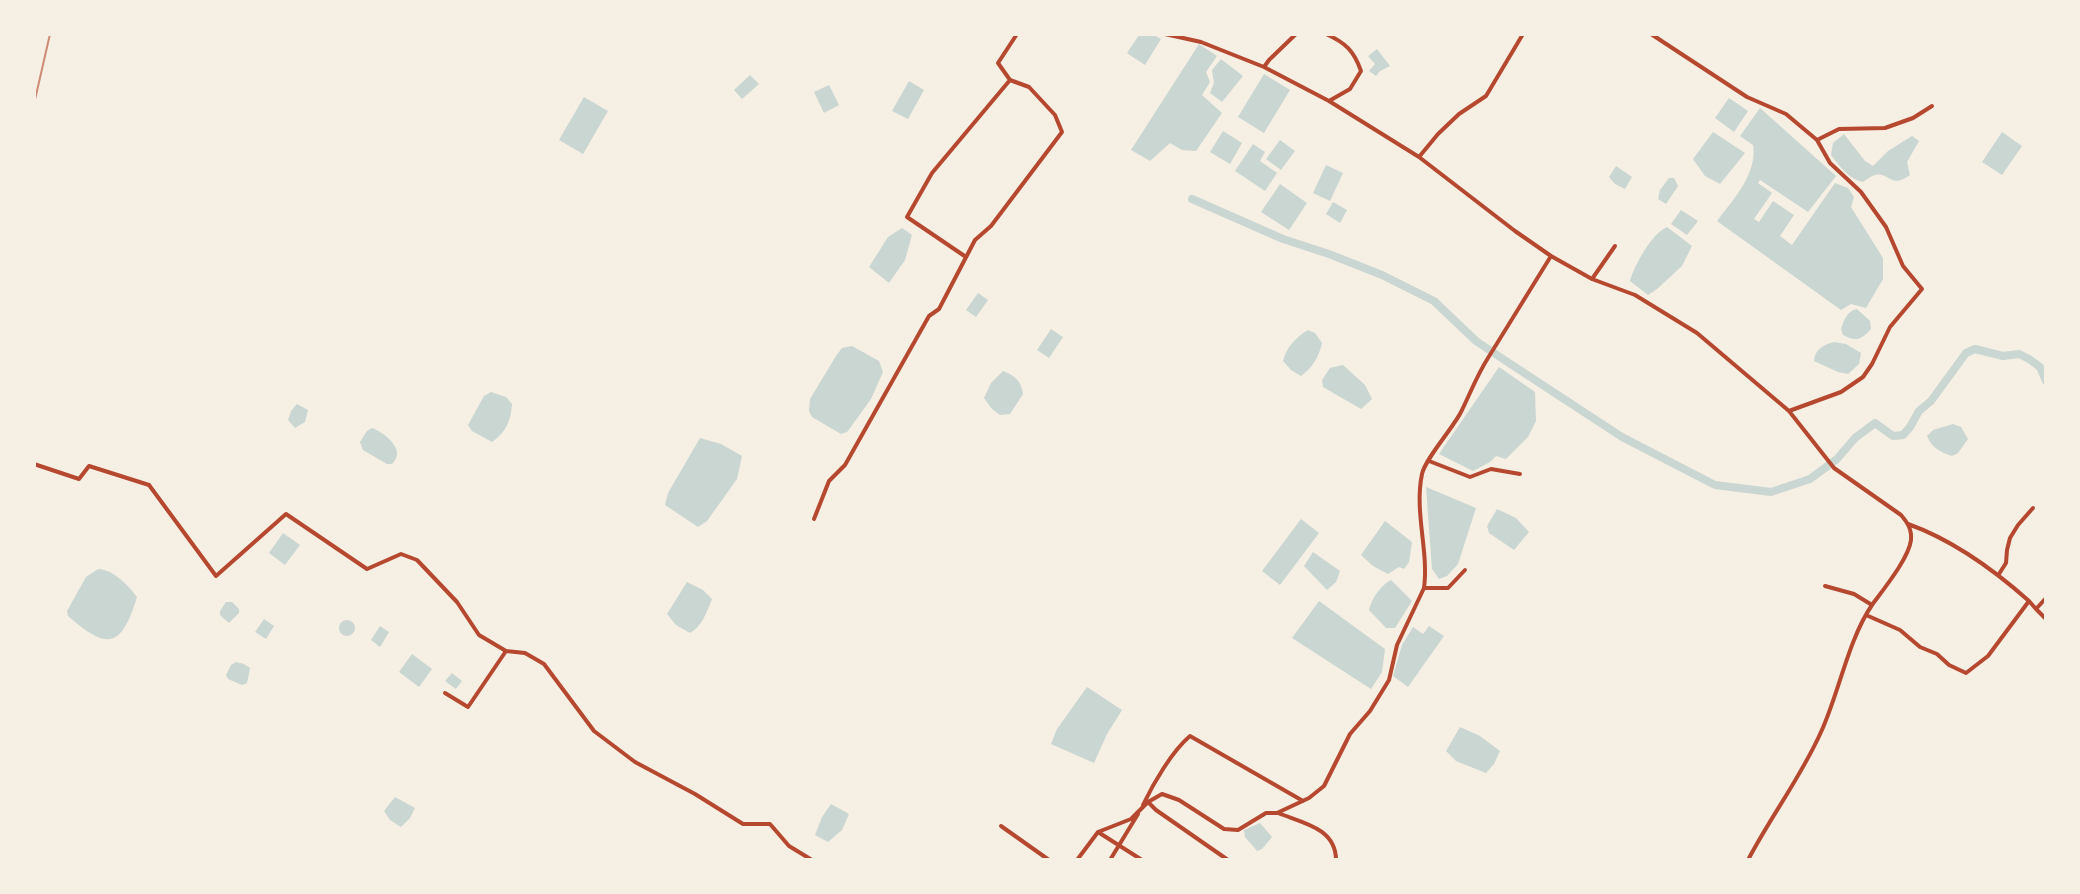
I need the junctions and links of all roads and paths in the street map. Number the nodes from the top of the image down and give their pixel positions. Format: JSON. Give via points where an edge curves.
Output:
{"nodes":[{"id":1,"x":1017,"y":34,"type":"edge"},
{"id":2,"x":1165,"y":34,"type":"edge"},
{"id":3,"x":1296,"y":34,"type":"edge"},
{"id":4,"x":1326,"y":34,"type":"edge"},
{"id":5,"x":1523,"y":34,"type":"edge"},
{"id":6,"x":1651,"y":34,"type":"edge"},
{"id":7,"x":1337,"y":36,"type":"edge"},
{"id":8,"x":1264,"y":68,"type":"junction"},
{"id":9,"x":1010,"y":80,"type":"junction"},
{"id":10,"x":1329,"y":101,"type":"junction"},
{"id":11,"x":1932,"y":106,"type":"dead end"},
{"id":12,"x":1817,"y":140,"type":"junction"},
{"id":13,"x":1419,"y":157,"type":"junction"},
{"id":14,"x":1615,"y":246,"type":"dead end"},
{"id":15,"x":1551,"y":256,"type":"junction"},
{"id":16,"x":966,"y":257,"type":"junction"},
{"id":17,"x":1592,"y":279,"type":"junction"},
{"id":18,"x":1789,"y":411,"type":"junction"},
{"id":19,"x":1430,"y":461,"type":"junction"},
{"id":20,"x":34,"y":464,"type":"edge"},
{"id":21,"x":1520,"y":474,"type":"dead end"},
{"id":22,"x":2033,"y":508,"type":"dead end"},
{"id":23,"x":814,"y":519,"type":"dead end"},
{"id":24,"x":1908,"y":524,"type":"junction"},
{"id":25,"x":1466,"y":570,"type":"dead end"},
{"id":26,"x":1999,"y":574,"type":"junction"},
{"id":27,"x":1825,"y":586,"type":"dead end"},
{"id":28,"x":1424,"y":588,"type":"junction"},
{"id":29,"x":2046,"y":598,"type":"edge"},
{"id":30,"x":2029,"y":601,"type":"junction"},
{"id":31,"x":1872,"y":606,"type":"junction"},
{"id":32,"x":2036,"y":609,"type":"junction"},
{"id":33,"x":1866,"y":615,"type":"junction"},
{"id":34,"x":2046,"y":620,"type":"edge"},
{"id":35,"x":506,"y":651,"type":"junction"},
{"id":36,"x":446,"y":693,"type":"dead end"},
{"id":37,"x":1303,"y":801,"type":"junction"},
{"id":38,"x":1148,"y":802,"type":"junction"},
{"id":39,"x":1141,"y":810,"type":"junction"},
{"id":40,"x":1277,"y":813,"type":"junction"},
{"id":41,"x":1001,"y":826,"type":"dead end"},
{"id":42,"x":1098,"y":832,"type":"junction"},
{"id":43,"x":1120,"y":846,"type":"junction"},
{"id":44,"x":1225,"y":859,"type":"edge"},
{"id":45,"x":812,"y":860,"type":"edge"},
{"id":46,"x":1048,"y":860,"type":"edge"},
{"id":47,"x":1077,"y":860,"type":"edge"},
{"id":48,"x":1110,"y":860,"type":"edge"},
{"id":49,"x":1142,"y":860,"type":"edge"},
{"id":50,"x":1336,"y":860,"type":"edge"},
{"id":51,"x":1748,"y":860,"type":"edge"}],
"edges":[{"from":1,"to":9,"type":"street","via":[[998,63]]},
{"from":2,"to":8,"type":"street","via":[[1201,42]]},
{"from":3,"to":8,"type":"street"},
{"from":4,"to":7,"type":"street"},
{"from":5,"to":13,"type":"street","via":[[1486,96],[1459,114]]},
{"from":6,"to":12,"type":"street","via":[[1747,96],[1786,114]]},
{"from":7,"to":10,"type":"street","via":[[1355,54],[1361,71],[1350,89]]},
{"from":8,"to":10,"type":"street"},
{"from":9,"to":16,"type":"street","via":[[1029,87],[1055,115],[1062,132],[991,226],[975,240]]},
{"from":9,"to":16,"type":"street","via":[[933,173],[907,217]]},
{"from":10,"to":13,"type":"street"},
{"from":11,"to":12,"type":"street","via":[[1886,129],[1839,129]]},
{"from":12,"to":18,"type":"street","via":[[1830,163],[1861,192],[1886,227],[1903,266],[1922,289],[1890,327],[1863,377],[1841,392]]},
{"from":13,"to":15,"type":"street"},
{"from":14,"to":17,"type":"street"},
{"from":15,"to":17,"type":"street"},
{"from":15,"to":19,"type":"street"},
{"from":16,"to":23,"type":"street","via":[[939,309],[929,316],[844,465],[829,481]]},
{"from":17,"to":18,"type":"street","via":[[1635,295],[1697,333]]},
{"from":18,"to":24,"type":"street","via":[[1834,468]]},
{"from":19,"to":21,"type":"street","via":[[1470,477],[1491,469]]},
{"from":19,"to":28,"type":"street","via":[[1423,470],[1419,495]]},
{"from":20,"to":35,"type":"street","via":[[79,479],[89,466],[149,485],[216,576],[285,514],[367,569],[401,554],[417,560],[457,602],[479,635]]},
{"from":22,"to":26,"type":"street","via":[[2010,538],[2006,563]]},
{"from":24,"to":26,"type":"street","via":[[1933,533]]},
{"from":24,"to":31,"type":"street","via":[[1911,542]]},
{"from":25,"to":28,"type":"street","via":[[1448,588]]},
{"from":26,"to":30,"type":"street"},
{"from":27,"to":31,"type":"street","via":[[1854,594]]},
{"from":28,"to":37,"type":"street","via":[[1397,645],[1389,680],[1350,735],[1324,786]]},
{"from":29,"to":32,"type":"street"},
{"from":30,"to":32,"type":"street"},
{"from":30,"to":33,"type":"street","via":[[1988,656],[1966,673],[1920,647],[1900,630]]},
{"from":31,"to":33,"type":"street"},
{"from":32,"to":34,"type":"street"},
{"from":33,"to":51,"type":"street","via":[[1820,734]]},
{"from":35,"to":36,"type":"street","via":[[468,707]]},
{"from":35,"to":45,"type":"street","via":[[525,653],[544,664],[594,731],[635,762],[743,824],[770,824],[789,846]]},
{"from":37,"to":39,"type":"street","via":[[1190,736]]},
{"from":37,"to":40,"type":"street"},
{"from":38,"to":39,"type":"street"},
{"from":38,"to":40,"type":"street","via":[[1162,794],[1231,831],[1266,813]]},
{"from":38,"to":44,"type":"street"},
{"from":39,"to":42,"type":"street","via":[[1131,819]]},
{"from":39,"to":43,"type":"street"},
{"from":40,"to":50,"type":"street","via":[[1324,832],[1336,847]]},
{"from":41,"to":46,"type":"street"},
{"from":42,"to":43,"type":"street"},
{"from":42,"to":47,"type":"street"},
{"from":43,"to":48,"type":"street"},
{"from":43,"to":49,"type":"street"}]}
